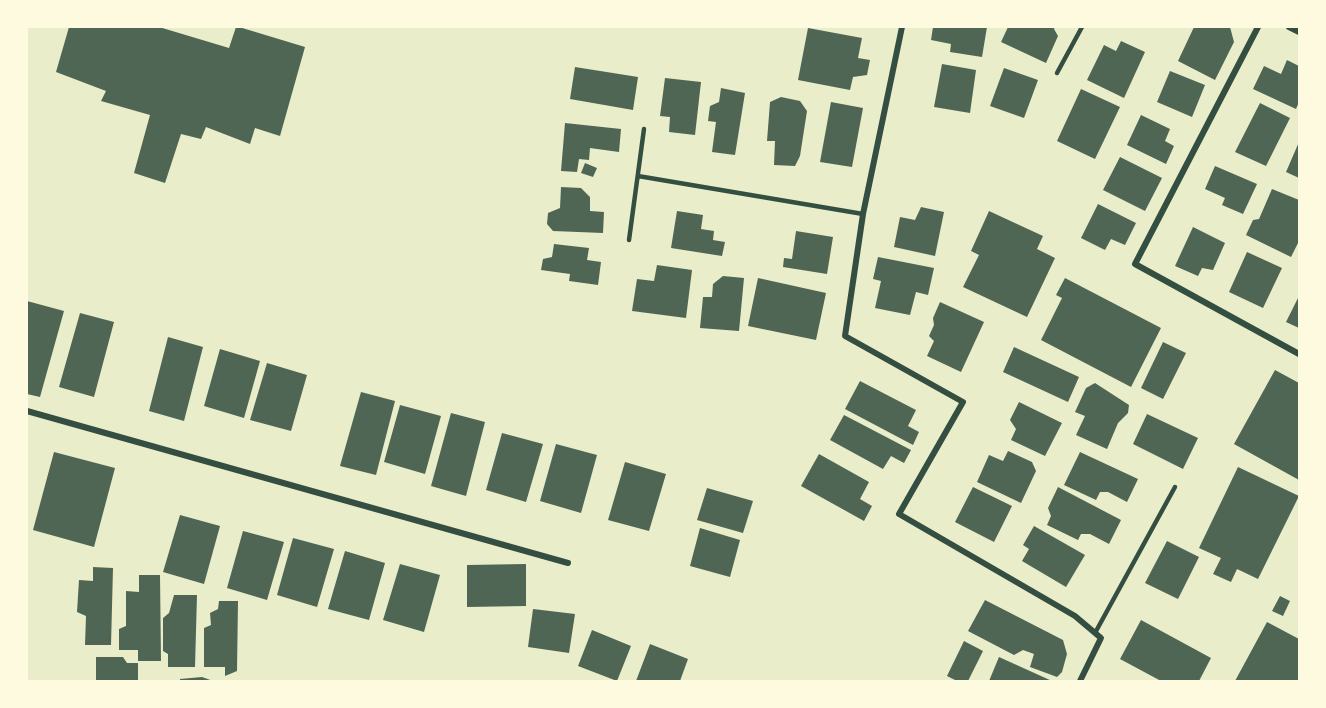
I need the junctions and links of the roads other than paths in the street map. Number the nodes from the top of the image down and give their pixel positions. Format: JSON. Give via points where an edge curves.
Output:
{"nodes":[{"id":1,"x":902,"y":27,"type":"edge"},
{"id":2,"x":1082,"y":27,"type":"edge"},
{"id":3,"x":1258,"y":27,"type":"edge"},
{"id":4,"x":1289,"y":27,"type":"edge"},
{"id":5,"x":1299,"y":32,"type":"edge"},
{"id":6,"x":1057,"y":73,"type":"dead end"},
{"id":7,"x":644,"y":129,"type":"dead end"},
{"id":8,"x":638,"y":176,"type":"junction"},
{"id":9,"x":863,"y":214,"type":"junction"},
{"id":10,"x":629,"y":240,"type":"dead end"},
{"id":11,"x":1299,"y":354,"type":"edge"},
{"id":12,"x":27,"y":411,"type":"edge"},
{"id":13,"x":1175,"y":487,"type":"dead end"},
{"id":14,"x":568,"y":563,"type":"dead end"},
{"id":15,"x":1095,"y":633,"type":"junction"},
{"id":16,"x":1080,"y":681,"type":"edge"}],
"edges":[{"from":1,"to":9,"type":"street"},
{"from":2,"to":6,"type":"lane"},
{"from":3,"to":11,"type":"street","via":[[1135,264]]},
{"from":4,"to":5,"type":"street"},
{"from":7,"to":8,"type":"lane"},
{"from":8,"to":9,"type":"lane"},
{"from":8,"to":10,"type":"lane"},
{"from":9,"to":15,"type":"street","via":[[845,336],[963,402],[899,513],[1075,616]]},
{"from":12,"to":14,"type":"street"},
{"from":13,"to":15,"type":"lane"},
{"from":15,"to":16,"type":"street","via":[[1101,638]]}]}
